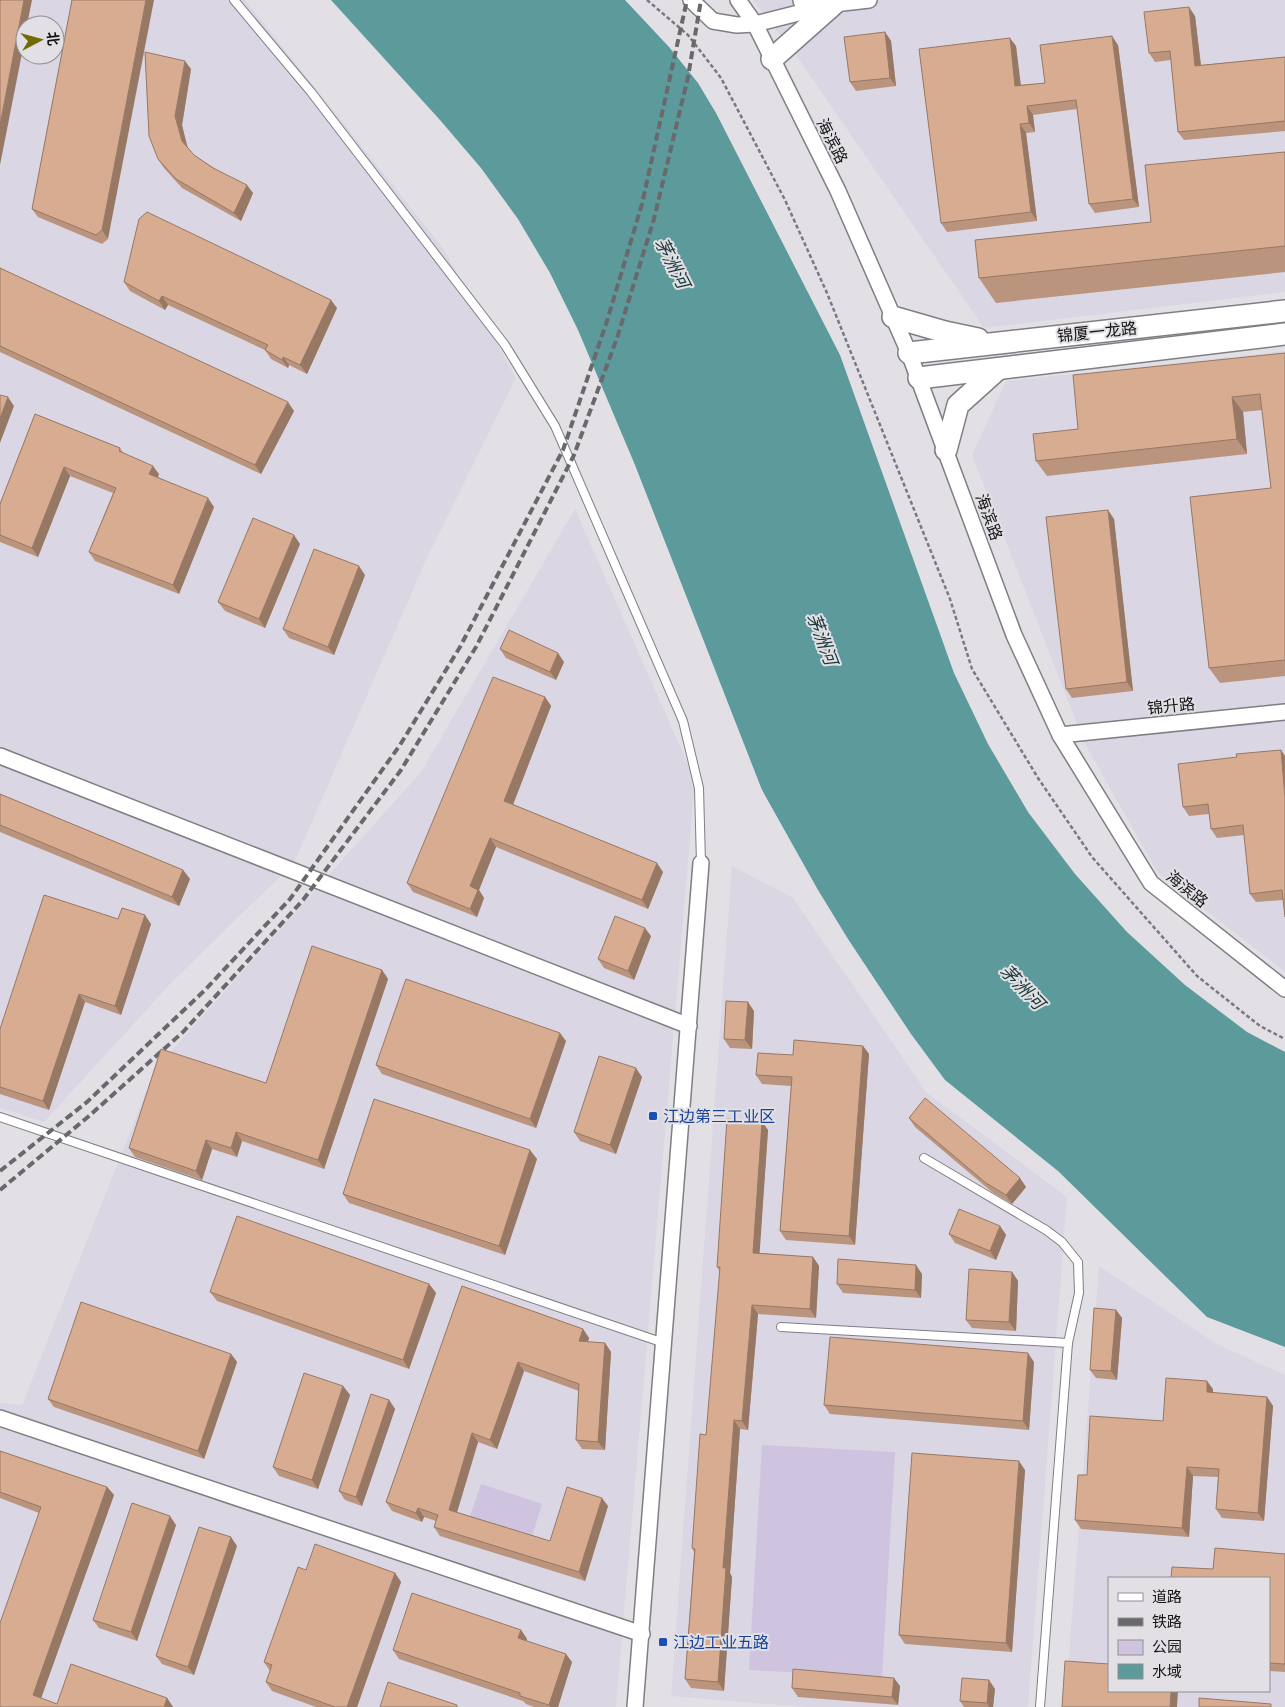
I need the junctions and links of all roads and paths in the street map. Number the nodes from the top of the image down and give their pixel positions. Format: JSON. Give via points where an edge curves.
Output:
{"nodes":[{"id":1,"x":234,"y":0,"type":"edge"},
{"id":2,"x":647,"y":0,"type":"edge"},
{"id":3,"x":691,"y":0,"type":"edge"},
{"id":4,"x":738,"y":0,"type":"edge"},
{"id":5,"x":804,"y":0,"type":"edge"},
{"id":6,"x":869,"y":0,"type":"edge"},
{"id":7,"x":834,"y":4,"type":"junction"},
{"id":8,"x":756,"y":24,"type":"junction"},
{"id":9,"x":772,"y":59,"type":"junction"},
{"id":10,"x":1285,"y":311,"type":"edge"},
{"id":11,"x":893,"y":317,"type":"junction"},
{"id":12,"x":1285,"y":334,"type":"edge"},
{"id":13,"x":995,"y":343,"type":"junction"},
{"id":14,"x":909,"y":352,"type":"junction"},
{"id":15,"x":998,"y":369,"type":"junction"},
{"id":16,"x":920,"y":378,"type":"junction"},
{"id":17,"x":946,"y":450,"type":"junction"},
{"id":18,"x":1285,"y":712,"type":"edge"},
{"id":19,"x":1060,"y":735,"type":"junction"},
{"id":20,"x":0,"y":756,"type":"edge"},
{"id":21,"x":701,"y":863,"type":"joint"},
{"id":22,"x":1285,"y":989,"type":"edge"},
{"id":23,"x":688,"y":1026,"type":"junction"},
{"id":24,"x":1285,"y":1039,"type":"edge"},
{"id":25,"x":0,"y":1117,"type":"edge"},
{"id":26,"x":924,"y":1158,"type":"dead end"},
{"id":27,"x":780,"y":1327,"type":"dead end"},
{"id":28,"x":1068,"y":1343,"type":"junction"},
{"id":29,"x":664,"y":1344,"type":"junction"},
{"id":30,"x":0,"y":1418,"type":"edge"},
{"id":31,"x":642,"y":1634,"type":"junction"},
{"id":32,"x":635,"y":1707,"type":"edge"},
{"id":33,"x":1040,"y":1707,"type":"edge"}],
"edges":[{"from":1,"to":21,"type":"lane","via":[[311,92],[505,345],[555,426],[683,722],[699,788]]},
{"from":2,"to":24,"type":"path","via":[[688,35],[722,78],[785,200],[827,293],[950,599],[972,669],[1038,778],[1092,857],[1197,976],[1260,1026]]},
{"from":3,"to":8,"type":"street","via":[[714,21]]},
{"from":4,"to":8,"type":"street","name":"海滨路"},
{"from":5,"to":7,"type":"street"},
{"from":6,"to":7,"type":"street"},
{"from":7,"to":8,"type":"street"},
{"from":7,"to":9,"type":"street"},
{"from":8,"to":9,"type":"street","name":"海滨路"},
{"from":9,"to":11,"type":"street","name":"海滨路","via":[[838,191]]},
{"from":10,"to":13,"type":"street","name":"锦厦一龙路"},
{"from":11,"to":13,"type":"street"},
{"from":11,"to":14,"type":"street","name":"海滨路"},
{"from":12,"to":15,"type":"street","name":"锦厦一龙路"},
{"from":13,"to":14,"type":"street","name":"锦厦一龙路"},
{"from":14,"to":16,"type":"street","name":"海滨路"},
{"from":15,"to":16,"type":"street","name":"锦厦一龙路"},
{"from":15,"to":17,"type":"street","via":[[958,405]]},
{"from":16,"to":17,"type":"street","name":"海滨路"},
{"from":17,"to":19,"type":"street","name":"海滨路","via":[[1014,635]]},
{"from":18,"to":19,"type":"street","name":"锦升路"},
{"from":19,"to":22,"type":"street","name":"海滨路","via":[[1152,883]]},
{"from":20,"to":23,"type":"street"},
{"from":21,"to":23,"type":"street"},
{"from":23,"to":29,"type":"street"},
{"from":25,"to":29,"type":"lane"},
{"from":26,"to":28,"type":"lane","via":[[1046,1230],[1062,1242],[1078,1262],[1079,1293]]},
{"from":27,"to":28,"type":"lane"},
{"from":28,"to":33,"type":"lane"},
{"from":29,"to":31,"type":"street"},
{"from":30,"to":31,"type":"street"},
{"from":31,"to":32,"type":"street"}]}
